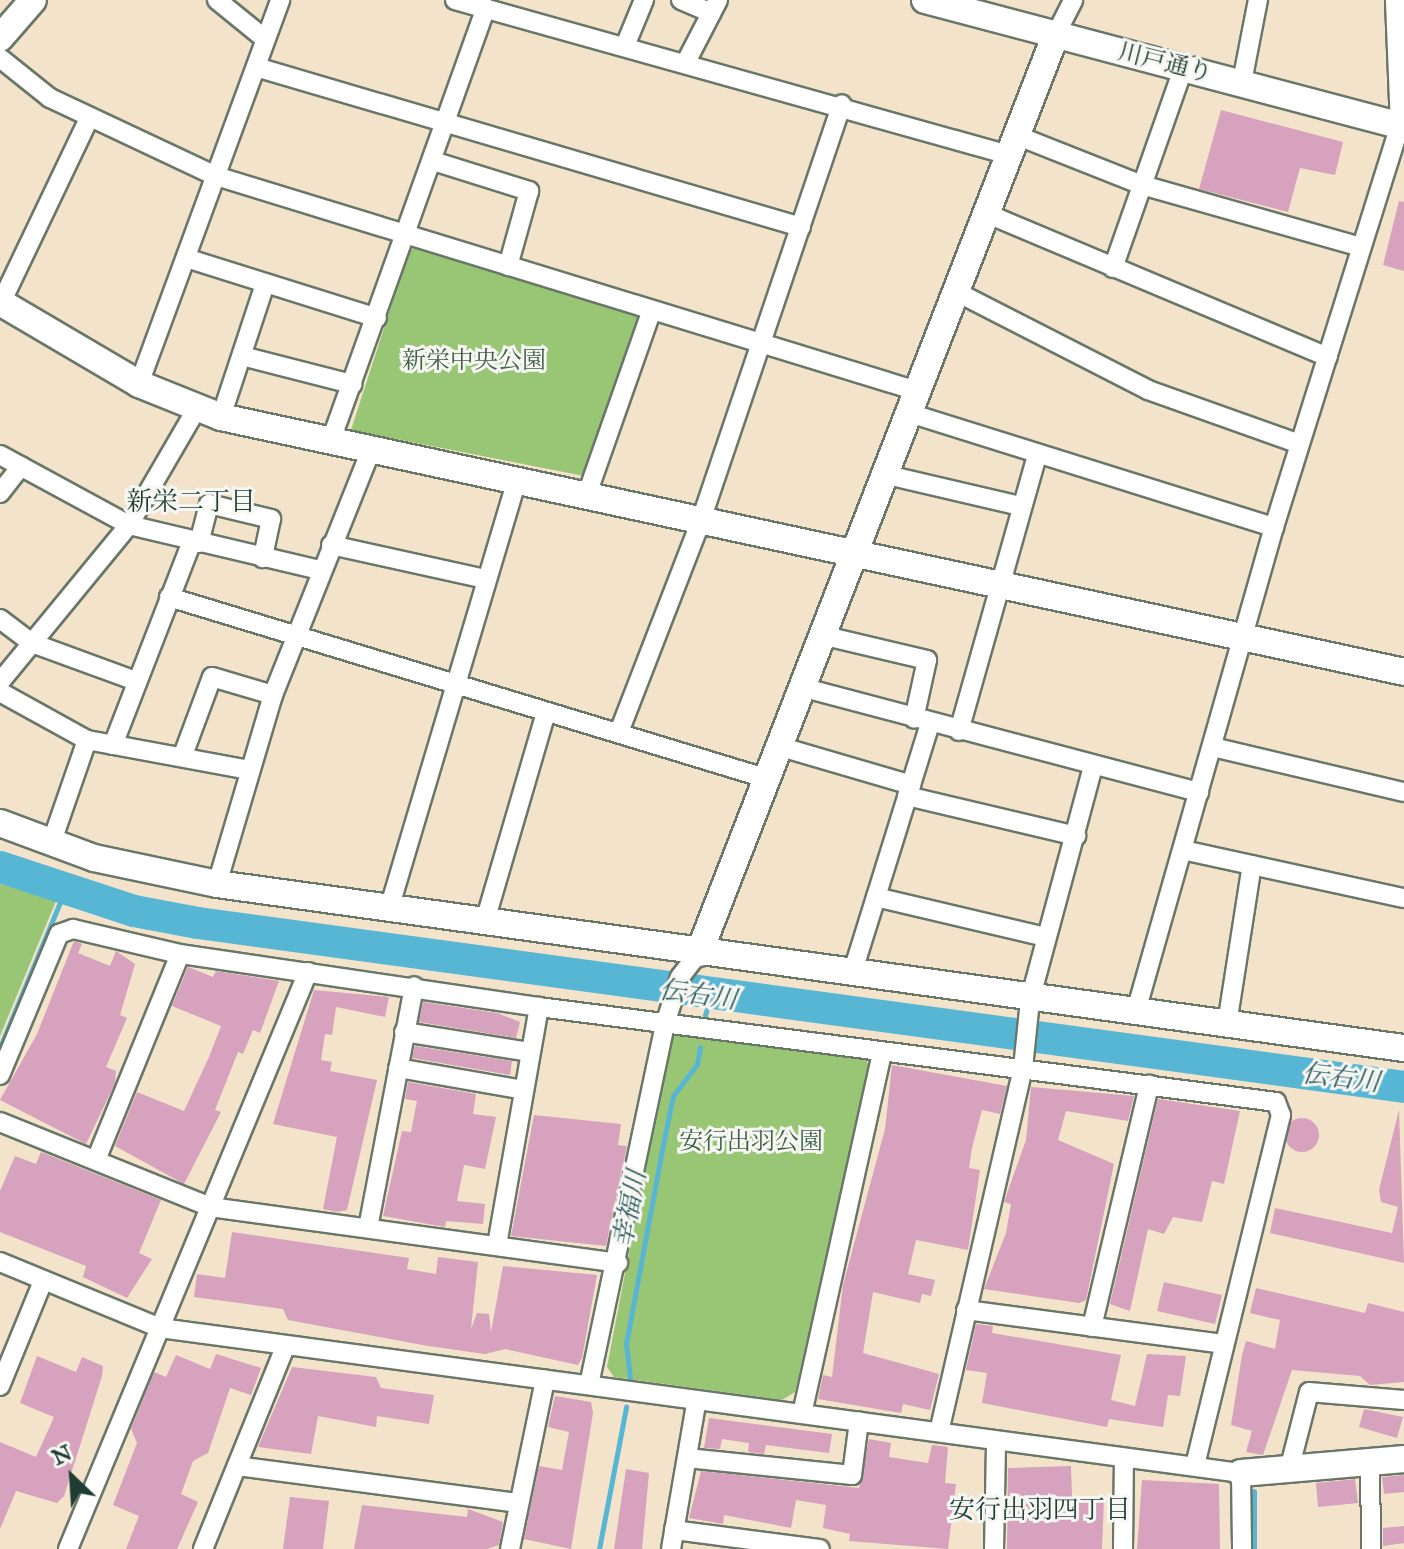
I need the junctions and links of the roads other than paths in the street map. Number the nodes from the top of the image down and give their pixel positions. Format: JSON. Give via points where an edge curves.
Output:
{"nodes":[{"id":1,"x":33,"y":0,"type":"edge"},
{"id":2,"x":217,"y":0,"type":"edge"},
{"id":3,"x":280,"y":0,"type":"edge"},
{"id":4,"x":455,"y":0,"type":"edge"},
{"id":5,"x":644,"y":0,"type":"edge"},
{"id":6,"x":681,"y":0,"type":"edge"},
{"id":7,"x":925,"y":0,"type":"edge"},
{"id":8,"x":1073,"y":0,"type":"edge"},
{"id":9,"x":1258,"y":0,"type":"edge"},
{"id":10,"x":1395,"y":0,"type":"edge"},
{"id":11,"x":715,"y":6,"type":"edge"},
{"id":12,"x":486,"y":8,"type":"junction"},
{"id":13,"x":1056,"y":34,"type":"junction"},
{"id":14,"x":0,"y":38,"type":"edge"},
{"id":15,"x":265,"y":39,"type":"junction"},
{"id":16,"x":625,"y":46,"type":"junction"},
{"id":17,"x":0,"y":58,"type":"edge"},
{"id":18,"x":686,"y":62,"type":"junction"},
{"id":19,"x":256,"y":67,"type":"junction"},
{"id":20,"x":1183,"y":69,"type":"junction"},
{"id":21,"x":1242,"y":82,"type":"junction"},
{"id":22,"x":842,"y":104,"type":"junction"},
{"id":23,"x":89,"y":118,"type":"junction"},
{"id":24,"x":446,"y":124,"type":"junction"},
{"id":25,"x":1402,"y":127,"type":"edge"},
{"id":26,"x":1009,"y":144,"type":"junction"},
{"id":27,"x":433,"y":161,"type":"junction"},
{"id":28,"x":216,"y":176,"type":"junction"},
{"id":29,"x":1142,"y":185,"type":"junction"},
{"id":30,"x":983,"y":212,"type":"junction"},
{"id":31,"x":801,"y":227,"type":"junction"},
{"id":32,"x":407,"y":238,"type":"junction"},
{"id":33,"x":1361,"y":247,"type":"junction"},
{"id":34,"x":186,"y":258,"type":"junction"},
{"id":35,"x":508,"y":266,"type":"junction"},
{"id":36,"x":1113,"y":268,"type":"junction"},
{"id":37,"x":265,"y":284,"type":"junction"},
{"id":38,"x":953,"y":290,"type":"junction"},
{"id":39,"x":0,"y":304,"type":"edge"},
{"id":40,"x":652,"y":310,"type":"junction"},
{"id":41,"x":377,"y":318,"type":"junction"},
{"id":42,"x":761,"y":342,"type":"junction"},
{"id":43,"x":242,"y":356,"type":"junction"},
{"id":44,"x":1328,"y":357,"type":"junction"},
{"id":45,"x":139,"y":384,"type":"junction"},
{"id":46,"x":352,"y":384,"type":"junction"},
{"id":47,"x":910,"y":401,"type":"junction"},
{"id":48,"x":208,"y":414,"type":"junction"},
{"id":49,"x":330,"y":443,"type":"junction"},
{"id":50,"x":1300,"y":444,"type":"junction"},
{"id":51,"x":370,"y":452,"type":"junction"},
{"id":52,"x":0,"y":455,"type":"edge"},
{"id":53,"x":1037,"y":455,"type":"junction"},
{"id":54,"x":21,"y":466,"type":"junction"},
{"id":55,"x":883,"y":474,"type":"junction"},
{"id":56,"x":516,"y":482,"type":"junction"},
{"id":57,"x":0,"y":493,"type":"edge"},
{"id":58,"x":586,"y":497,"type":"junction"},
{"id":59,"x":1021,"y":506,"type":"junction"},
{"id":60,"x":700,"y":523,"type":"junction"},
{"id":61,"x":129,"y":525,"type":"junction"},
{"id":62,"x":1274,"y":527,"type":"junction"},
{"id":63,"x":195,"y":542,"type":"junction"},
{"id":64,"x":331,"y":545,"type":"junction"},
{"id":65,"x":853,"y":553,"type":"junction"},
{"id":66,"x":263,"y":558,"type":"junction"},
{"id":67,"x":320,"y":570,"type":"junction"},
{"id":68,"x":485,"y":579,"type":"junction"},
{"id":69,"x":998,"y":585,"type":"junction"},
{"id":70,"x":169,"y":597,"type":"junction"},
{"id":71,"x":0,"y":619,"type":"edge"},
{"id":72,"x":821,"y":635,"type":"junction"},
{"id":73,"x":295,"y":638,"type":"junction"},
{"id":74,"x":1244,"y":639,"type":"junction"},
{"id":75,"x":32,"y":643,"type":"junction"},
{"id":76,"x":1404,"y":672,"type":"edge"},
{"id":77,"x":136,"y":681,"type":"junction"},
{"id":78,"x":0,"y":682,"type":"edge"},
{"id":79,"x":452,"y":686,"type":"junction"},
{"id":80,"x":801,"y":687,"type":"junction"},
{"id":81,"x":0,"y":692,"type":"edge"},
{"id":82,"x":273,"y":695,"type":"junction"},
{"id":83,"x":546,"y":713,"type":"junction"},
{"id":84,"x":922,"y":722,"type":"junction"},
{"id":85,"x":959,"y":731,"type":"junction"},
{"id":86,"x":619,"y":732,"type":"junction"},
{"id":87,"x":87,"y":740,"type":"junction"},
{"id":88,"x":113,"y":745,"type":"junction"},
{"id":89,"x":778,"y":746,"type":"junction"},
{"id":90,"x":1213,"y":747,"type":"junction"},
{"id":91,"x":183,"y":755,"type":"junction"},
{"id":92,"x":1093,"y":767,"type":"junction"},
{"id":93,"x":249,"y":770,"type":"junction"},
{"id":94,"x":765,"y":778,"type":"junction"},
{"id":95,"x":909,"y":791,"type":"junction"},
{"id":96,"x":1199,"y":792,"type":"junction"},
{"id":97,"x":1404,"y":792,"type":"edge"},
{"id":98,"x":0,"y":823,"type":"edge"},
{"id":99,"x":1076,"y":836,"type":"junction"},
{"id":100,"x":51,"y":844,"type":"junction"},
{"id":101,"x":1183,"y":850,"type":"junction"},
{"id":102,"x":1252,"y":865,"type":"junction"},
{"id":103,"x":217,"y":884,"type":"junction"},
{"id":104,"x":876,"y":897,"type":"junction"},
{"id":105,"x":1404,"y":898,"type":"edge"},
{"id":106,"x":389,"y":909,"type":"junction"},
{"id":107,"x":485,"y":921,"type":"junction"},
{"id":108,"x":1045,"y":937,"type":"junction"},
{"id":109,"x":699,"y":953,"type":"junction"},
{"id":110,"x":180,"y":954,"type":"junction"},
{"id":111,"x":308,"y":972,"type":"junction"},
{"id":112,"x":852,"y":974,"type":"junction"},
{"id":113,"x":414,"y":986,"type":"junction"},
{"id":114,"x":1030,"y":1001,"type":"junction"},
{"id":115,"x":539,"y":1007,"type":"junction"},
{"id":116,"x":1136,"y":1011,"type":"junction"},
{"id":117,"x":666,"y":1020,"type":"junction"},
{"id":118,"x":1227,"y":1024,"type":"junction"},
{"id":119,"x":404,"y":1032,"type":"junction"},
{"id":120,"x":1404,"y":1048,"type":"edge"},
{"id":121,"x":530,"y":1052,"type":"junction"},
{"id":122,"x":882,"y":1052,"type":"junction"},
{"id":123,"x":1023,"y":1067,"type":"junction"},
{"id":124,"x":398,"y":1068,"type":"junction"},
{"id":125,"x":0,"y":1075,"type":"edge"},
{"id":126,"x":1149,"y":1085,"type":"junction"},
{"id":127,"x":524,"y":1090,"type":"junction"},
{"id":128,"x":0,"y":1122,"type":"edge"},
{"id":129,"x":96,"y":1160,"type":"junction"},
{"id":130,"x":210,"y":1207,"type":"junction"},
{"id":131,"x":368,"y":1228,"type":"junction"},
{"id":132,"x":497,"y":1245,"type":"junction"},
{"id":133,"x":0,"y":1262,"type":"edge"},
{"id":134,"x":618,"y":1263,"type":"junction"},
{"id":135,"x":43,"y":1281,"type":"junction"},
{"id":136,"x":966,"y":1310,"type":"junction"},
{"id":137,"x":1092,"y":1327,"type":"junction"},
{"id":138,"x":160,"y":1328,"type":"junction"},
{"id":139,"x":1223,"y":1344,"type":"junction"},
{"id":140,"x":285,"y":1347,"type":"junction"},
{"id":141,"x":545,"y":1380,"type":"junction"},
{"id":142,"x":589,"y":1385,"type":"junction"},
{"id":143,"x":0,"y":1386,"type":"edge"},
{"id":144,"x":1404,"y":1400,"type":"edge"},
{"id":145,"x":696,"y":1405,"type":"junction"},
{"id":146,"x":802,"y":1414,"type":"junction"},
{"id":147,"x":859,"y":1421,"type":"junction"},
{"id":148,"x":939,"y":1432,"type":"junction"},
{"id":149,"x":996,"y":1441,"type":"junction"},
{"id":150,"x":687,"y":1458,"type":"junction"},
{"id":151,"x":1124,"y":1459,"type":"junction"},
{"id":152,"x":1404,"y":1459,"type":"edge"},
{"id":153,"x":1370,"y":1463,"type":"junction"},
{"id":154,"x":237,"y":1466,"type":"junction"},
{"id":155,"x":1195,"y":1466,"type":"junction"},
{"id":156,"x":1290,"y":1466,"type":"junction"},
{"id":157,"x":1241,"y":1473,"type":"junction"},
{"id":158,"x":518,"y":1503,"type":"junction"},
{"id":159,"x":674,"y":1530,"type":"junction"},
{"id":160,"x":68,"y":1549,"type":"edge"},
{"id":161,"x":203,"y":1549,"type":"edge"},
{"id":162,"x":510,"y":1549,"type":"edge"},
{"id":163,"x":671,"y":1549,"type":"edge"},
{"id":164,"x":820,"y":1549,"type":"edge"},
{"id":165,"x":994,"y":1549,"type":"edge"},
{"id":166,"x":1123,"y":1549,"type":"edge"},
{"id":167,"x":1242,"y":1549,"type":"edge"},
{"id":168,"x":1371,"y":1549,"type":"edge"}],
"edges":[{"from":1,"to":14,"type":"street"},
{"from":2,"to":15,"type":"street"},
{"from":3,"to":15,"type":"street"},
{"from":4,"to":12,"type":"street"},
{"from":5,"to":16,"type":"street"},
{"from":6,"to":11,"type":"street"},
{"from":7,"to":13,"type":"street","name":"川戸通り"},
{"from":8,"to":13,"type":"street"},
{"from":9,"to":21,"type":"street"},
{"from":10,"to":25,"type":"street"},
{"from":11,"to":18,"type":"street"},
{"from":12,"to":16,"type":"street"},
{"from":12,"to":24,"type":"street"},
{"from":13,"to":20,"type":"street","name":"川戸通り"},
{"from":13,"to":26,"type":"street"},
{"from":15,"to":19,"type":"street"},
{"from":16,"to":18,"type":"street"},
{"from":17,"to":23,"type":"street"},
{"from":18,"to":22,"type":"street"},
{"from":19,"to":24,"type":"street"},
{"from":19,"to":28,"type":"street"},
{"from":20,"to":21,"type":"street","name":"川戸通り"},
{"from":20,"to":29,"type":"street"},
{"from":21,"to":25,"type":"street","name":"川戸通り"},
{"from":22,"to":26,"type":"street"},
{"from":22,"to":31,"type":"street"},
{"from":23,"to":28,"type":"street"},
{"from":23,"to":39,"type":"street"},
{"from":24,"to":27,"type":"street"},
{"from":24,"to":31,"type":"street"},
{"from":25,"to":33,"type":"street"},
{"from":26,"to":29,"type":"street"},
{"from":26,"to":30,"type":"street"},
{"from":27,"to":32,"type":"street"},
{"from":27,"to":35,"type":"street","via":[[529,191]]},
{"from":28,"to":32,"type":"street"},
{"from":28,"to":34,"type":"street"},
{"from":29,"to":33,"type":"street"},
{"from":29,"to":36,"type":"street"},
{"from":30,"to":36,"type":"street"},
{"from":30,"to":38,"type":"street"},
{"from":31,"to":42,"type":"street"},
{"from":32,"to":35,"type":"street"},
{"from":32,"to":41,"type":"street"},
{"from":33,"to":44,"type":"street"},
{"from":34,"to":37,"type":"street"},
{"from":34,"to":45,"type":"street"},
{"from":35,"to":40,"type":"street"},
{"from":36,"to":44,"type":"street"},
{"from":37,"to":41,"type":"street"},
{"from":37,"to":43,"type":"street"},
{"from":38,"to":47,"type":"street"},
{"from":38,"to":50,"type":"street","via":[[1148,390]]},
{"from":39,"to":45,"type":"street"},
{"from":40,"to":42,"type":"street"},
{"from":40,"to":58,"type":"street"},
{"from":41,"to":46,"type":"street"},
{"from":42,"to":47,"type":"street"},
{"from":42,"to":60,"type":"street"},
{"from":43,"to":46,"type":"street"},
{"from":43,"to":48,"type":"street"},
{"from":44,"to":50,"type":"street"},
{"from":45,"to":48,"type":"street"},
{"from":46,"to":49,"type":"street"},
{"from":47,"to":53,"type":"street"},
{"from":47,"to":55,"type":"street"},
{"from":48,"to":49,"type":"street"},
{"from":48,"to":61,"type":"street"},
{"from":49,"to":51,"type":"street"},
{"from":50,"to":62,"type":"street"},
{"from":51,"to":56,"type":"street"},
{"from":51,"to":64,"type":"street"},
{"from":52,"to":54,"type":"street"},
{"from":53,"to":59,"type":"street"},
{"from":53,"to":62,"type":"street"},
{"from":54,"to":57,"type":"street"},
{"from":54,"to":61,"type":"street"},
{"from":55,"to":59,"type":"street"},
{"from":55,"to":65,"type":"street"},
{"from":56,"to":58,"type":"street"},
{"from":56,"to":68,"type":"street"},
{"from":58,"to":60,"type":"street"},
{"from":59,"to":69,"type":"street"},
{"from":60,"to":65,"type":"street"},
{"from":60,"to":86,"type":"street"},
{"from":61,"to":63,"type":"street"},
{"from":61,"to":75,"type":"street"},
{"from":62,"to":74,"type":"street"},
{"from":63,"to":66,"type":"street"},
{"from":63,"to":66,"type":"street","via":[[209,504],[271,519]]},
{"from":63,"to":70,"type":"street"},
{"from":64,"to":67,"type":"street"},
{"from":64,"to":68,"type":"street"},
{"from":65,"to":69,"type":"street"},
{"from":65,"to":72,"type":"street"},
{"from":66,"to":67,"type":"street"},
{"from":67,"to":73,"type":"street"},
{"from":68,"to":79,"type":"street"},
{"from":69,"to":74,"type":"street"},
{"from":69,"to":85,"type":"street"},
{"from":70,"to":73,"type":"street"},
{"from":70,"to":77,"type":"street"},
{"from":71,"to":75,"type":"street"},
{"from":72,"to":80,"type":"street"},
{"from":72,"to":84,"type":"street","via":[[927,660]]},
{"from":73,"to":79,"type":"street"},
{"from":73,"to":82,"type":"street"},
{"from":74,"to":76,"type":"street"},
{"from":74,"to":90,"type":"street"},
{"from":75,"to":77,"type":"street"},
{"from":75,"to":78,"type":"street"},
{"from":77,"to":88,"type":"street"},
{"from":79,"to":83,"type":"street"},
{"from":79,"to":106,"type":"street"},
{"from":80,"to":84,"type":"street"},
{"from":80,"to":89,"type":"street"},
{"from":81,"to":87,"type":"street"},
{"from":82,"to":91,"type":"street","via":[[212,677]]},
{"from":82,"to":93,"type":"street"},
{"from":83,"to":86,"type":"street"},
{"from":83,"to":107,"type":"street"},
{"from":84,"to":85,"type":"street"},
{"from":84,"to":95,"type":"street"},
{"from":85,"to":92,"type":"street"},
{"from":86,"to":94,"type":"street"},
{"from":87,"to":88,"type":"street"},
{"from":87,"to":100,"type":"street"},
{"from":88,"to":91,"type":"street"},
{"from":89,"to":94,"type":"street"},
{"from":89,"to":95,"type":"street"},
{"from":90,"to":96,"type":"street"},
{"from":90,"to":97,"type":"street"},
{"from":91,"to":93,"type":"street"},
{"from":92,"to":96,"type":"street"},
{"from":92,"to":99,"type":"street"},
{"from":93,"to":103,"type":"street"},
{"from":94,"to":109,"type":"street"},
{"from":95,"to":99,"type":"street"},
{"from":95,"to":104,"type":"street"},
{"from":96,"to":101,"type":"street"},
{"from":98,"to":100,"type":"street"},
{"from":99,"to":108,"type":"street"},
{"from":100,"to":103,"type":"street"},
{"from":101,"to":102,"type":"street"},
{"from":101,"to":116,"type":"street"},
{"from":102,"to":105,"type":"street"},
{"from":102,"to":118,"type":"street"},
{"from":103,"to":106,"type":"street"},
{"from":104,"to":108,"type":"street"},
{"from":104,"to":112,"type":"street"},
{"from":106,"to":107,"type":"street"},
{"from":107,"to":109,"type":"street"},
{"from":108,"to":114,"type":"street"},
{"from":109,"to":112,"type":"street"},
{"from":109,"to":117,"type":"street","via":[[680,977]]},
{"from":110,"to":111,"type":"street"},
{"from":110,"to":125,"type":"street","via":[[73,929],[59,934]]},
{"from":110,"to":129,"type":"street"},
{"from":111,"to":113,"type":"street"},
{"from":111,"to":130,"type":"street"},
{"from":112,"to":114,"type":"street"},
{"from":113,"to":115,"type":"street"},
{"from":113,"to":119,"type":"street"},
{"from":114,"to":116,"type":"street"},
{"from":114,"to":123,"type":"street"},
{"from":115,"to":117,"type":"street"},
{"from":115,"to":121,"type":"street"},
{"from":116,"to":118,"type":"street"},
{"from":117,"to":122,"type":"street"},
{"from":117,"to":134,"type":"street"},
{"from":118,"to":120,"type":"street"},
{"from":119,"to":121,"type":"street"},
{"from":119,"to":124,"type":"street"},
{"from":121,"to":127,"type":"street"},
{"from":122,"to":123,"type":"street"},
{"from":122,"to":146,"type":"street"},
{"from":123,"to":126,"type":"street"},
{"from":123,"to":136,"type":"street"},
{"from":124,"to":127,"type":"street"},
{"from":124,"to":131,"type":"street"},
{"from":126,"to":137,"type":"street"},
{"from":126,"to":139,"type":"street","via":[[1276,1102],[1281,1115]]},
{"from":127,"to":132,"type":"street"},
{"from":128,"to":129,"type":"street"},
{"from":129,"to":130,"type":"street"},
{"from":130,"to":131,"type":"street"},
{"from":130,"to":138,"type":"street"},
{"from":131,"to":132,"type":"street"},
{"from":132,"to":134,"type":"street"},
{"from":133,"to":135,"type":"street"},
{"from":134,"to":142,"type":"street"},
{"from":135,"to":138,"type":"street"},
{"from":135,"to":143,"type":"street"},
{"from":136,"to":137,"type":"street"},
{"from":136,"to":148,"type":"street"},
{"from":137,"to":139,"type":"street"},
{"from":138,"to":140,"type":"street"},
{"from":138,"to":160,"type":"street"},
{"from":139,"to":155,"type":"street"},
{"from":140,"to":141,"type":"street"},
{"from":140,"to":154,"type":"street"},
{"from":141,"to":142,"type":"street"},
{"from":141,"to":158,"type":"street"},
{"from":142,"to":145,"type":"street"},
{"from":144,"to":156,"type":"street","via":[[1309,1392]]},
{"from":145,"to":146,"type":"street"},
{"from":145,"to":150,"type":"street"},
{"from":146,"to":147,"type":"street"},
{"from":147,"to":148,"type":"street"},
{"from":147,"to":150,"type":"street","via":[[852,1475]]},
{"from":148,"to":149,"type":"street"},
{"from":149,"to":151,"type":"street"},
{"from":149,"to":165,"type":"street"},
{"from":150,"to":159,"type":"street"},
{"from":151,"to":155,"type":"street"},
{"from":151,"to":166,"type":"street"},
{"from":152,"to":153,"type":"street"},
{"from":153,"to":156,"type":"street"},
{"from":153,"to":168,"type":"street"},
{"from":154,"to":158,"type":"street"},
{"from":154,"to":161,"type":"street"},
{"from":155,"to":157,"type":"street"},
{"from":156,"to":157,"type":"street"},
{"from":157,"to":167,"type":"street"},
{"from":158,"to":162,"type":"street"},
{"from":159,"to":163,"type":"street"},
{"from":159,"to":164,"type":"street"}]}
